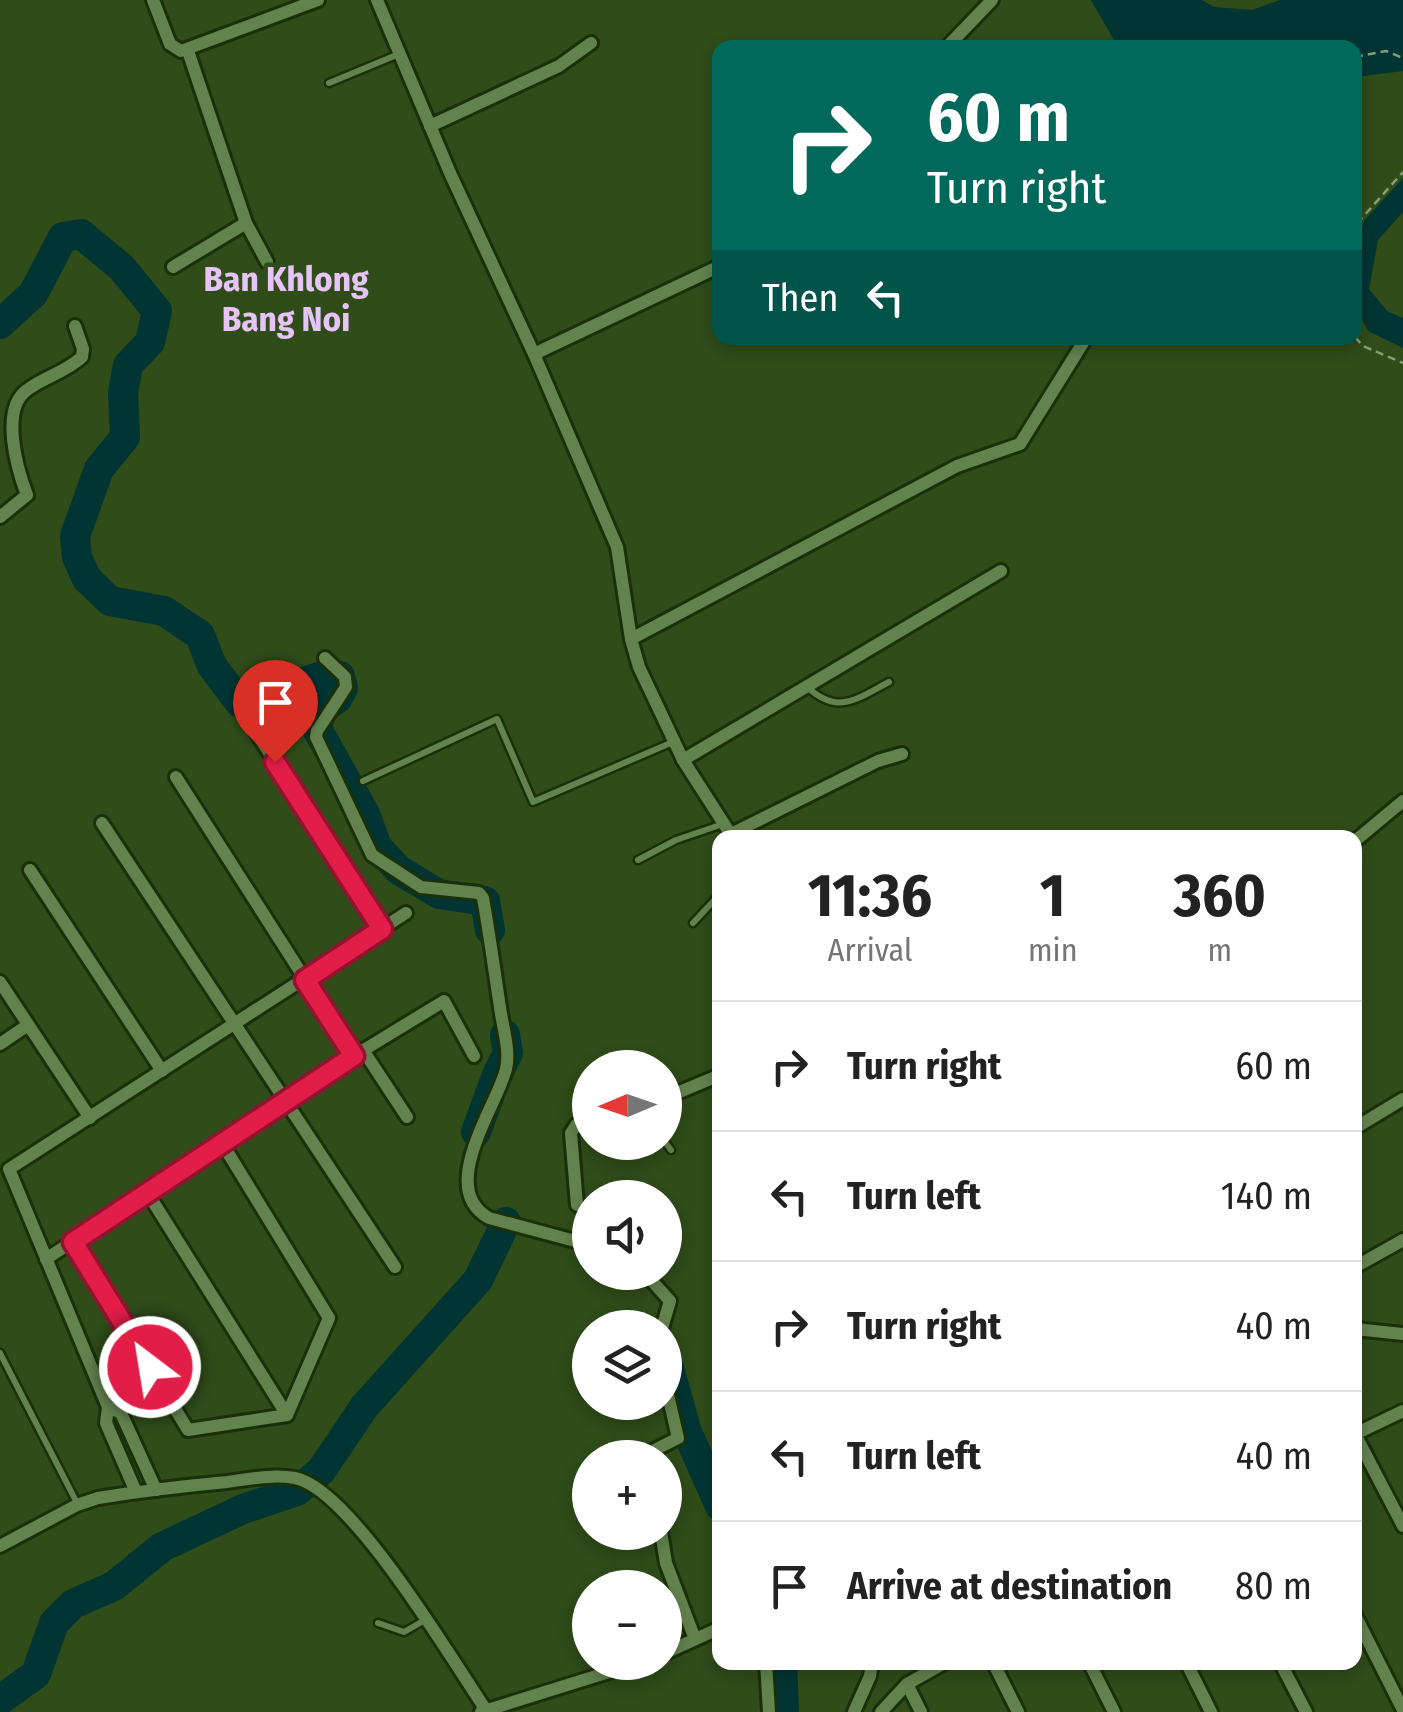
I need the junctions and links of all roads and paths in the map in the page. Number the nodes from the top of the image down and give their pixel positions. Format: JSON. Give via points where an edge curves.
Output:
{"nodes":[{"id":1,"x":153,"y":0,"type":"edge"},
{"id":2,"x":318,"y":0,"type":"edge"},
{"id":3,"x":992,"y":0,"type":"edge"},
{"id":4,"x":381,"y":1,"type":"edge"},
{"id":5,"x":954,"y":40,"type":"edge"},
{"id":6,"x":592,"y":43,"type":"dead end"},
{"id":7,"x":188,"y":51,"type":"junction"},
{"id":8,"x":399,"y":54,"type":"junction"},
{"id":9,"x":1362,"y":55,"type":"edge"},
{"id":10,"x":1403,"y":58,"type":"edge"},
{"id":11,"x":329,"y":82,"type":"dead end"},
{"id":12,"x":430,"y":126,"type":"junction"},
{"id":13,"x":1403,"y":172,"type":"edge"},
{"id":14,"x":1362,"y":217,"type":"edge"},
{"id":15,"x":246,"y":222,"type":"junction"},
{"id":16,"x":267,"y":262,"type":"dead end"},
{"id":17,"x":173,"y":267,"type":"dead end"},
{"id":18,"x":712,"y":270,"type":"edge"},
{"id":19,"x":75,"y":326,"type":"dead end"},
{"id":20,"x":1082,"y":345,"type":"edge"},
{"id":21,"x":1362,"y":345,"type":"edge"},
{"id":22,"x":534,"y":354,"type":"junction"},
{"id":23,"x":1403,"y":363,"type":"edge"},
{"id":24,"x":0,"y":516,"type":"edge"},
{"id":25,"x":1001,"y":571,"type":"dead end"},
{"id":26,"x":631,"y":638,"type":"junction"},
{"id":27,"x":325,"y":658,"type":"dead end"},
{"id":28,"x":889,"y":682,"type":"dead end"},
{"id":29,"x":806,"y":686,"type":"junction"},
{"id":30,"x":254,"y":729,"type":"dead end"},
{"id":31,"x":674,"y":741,"type":"junction"},
{"id":32,"x":902,"y":754,"type":"dead end"},
{"id":33,"x":683,"y":760,"type":"junction"},
{"id":34,"x":176,"y":777,"type":"dead end"},
{"id":35,"x":364,"y":781,"type":"dead end"},
{"id":36,"x":1403,"y":800,"type":"edge"},
{"id":37,"x":102,"y":823,"type":"dead end"},
{"id":38,"x":728,"y":830,"type":"edge"},
{"id":39,"x":733,"y":830,"type":"edge"},
{"id":40,"x":712,"y":835,"type":"edge"},
{"id":41,"x":1362,"y":835,"type":"edge"},
{"id":42,"x":638,"y":860,"type":"dead end"},
{"id":43,"x":30,"y":870,"type":"dead end"},
{"id":44,"x":712,"y":903,"type":"edge"},
{"id":45,"x":406,"y":914,"type":"dead end"},
{"id":46,"x":693,"y":923,"type":"dead end"},
{"id":47,"x":382,"y":929,"type":"junction"},
{"id":48,"x":305,"y":980,"type":"junction"},
{"id":49,"x":0,"y":982,"type":"edge"},
{"id":50,"x":235,"y":1024,"type":"junction"},
{"id":51,"x":28,"y":1025,"type":"junction"},
{"id":52,"x":0,"y":1044,"type":"edge"},
{"id":53,"x":358,"y":1053,"type":"junction"},
{"id":54,"x":474,"y":1056,"type":"dead end"},
{"id":55,"x":162,"y":1071,"type":"junction"},
{"id":56,"x":712,"y":1078,"type":"edge"},
{"id":57,"x":682,"y":1091,"type":"edge"},
{"id":58,"x":1403,"y":1099,"type":"edge"},
{"id":59,"x":286,"y":1101,"type":"junction"},
{"id":60,"x":407,"y":1117,"type":"dead end"},
{"id":61,"x":90,"y":1118,"type":"junction"},
{"id":62,"x":1362,"y":1124,"type":"edge"},
{"id":63,"x":222,"y":1142,"type":"junction"},
{"id":64,"x":147,"y":1192,"type":"junction"},
{"id":65,"x":1403,"y":1240,"type":"edge"},
{"id":66,"x":572,"y":1241,"type":"edge"},
{"id":67,"x":73,"y":1242,"type":"junction"},
{"id":68,"x":46,"y":1259,"type":"junction"},
{"id":69,"x":1362,"y":1263,"type":"edge"},
{"id":70,"x":395,"y":1267,"type":"dead end"},
{"id":71,"x":1362,"y":1330,"type":"edge"},
{"id":72,"x":1403,"y":1334,"type":"edge"},
{"id":73,"x":0,"y":1353,"type":"edge"},
{"id":74,"x":108,"y":1407,"type":"junction"},
{"id":75,"x":1403,"y":1411,"type":"edge"},
{"id":76,"x":287,"y":1415,"type":"junction"},
{"id":77,"x":1362,"y":1431,"type":"edge"},
{"id":78,"x":1362,"y":1447,"type":"edge"},
{"id":79,"x":156,"y":1490,"type":"junction"},
{"id":80,"x":136,"y":1492,"type":"junction"},
{"id":81,"x":77,"y":1504,"type":"junction"},
{"id":82,"x":1403,"y":1526,"type":"edge"},
{"id":83,"x":0,"y":1546,"type":"edge"},
{"id":84,"x":664,"y":1550,"type":"edge"},
{"id":85,"x":426,"y":1620,"type":"junction"},
{"id":86,"x":378,"y":1623,"type":"dead end"},
{"id":87,"x":1362,"y":1629,"type":"edge"},
{"id":88,"x":712,"y":1631,"type":"edge"},
{"id":89,"x":694,"y":1639,"type":"junction"},
{"id":90,"x":682,"y":1645,"type":"edge"},
{"id":91,"x":766,"y":1670,"type":"edge"},
{"id":92,"x":869,"y":1670,"type":"edge"},
{"id":93,"x":932,"y":1670,"type":"edge"},
{"id":94,"x":997,"y":1670,"type":"edge"},
{"id":95,"x":1093,"y":1670,"type":"edge"},
{"id":96,"x":1190,"y":1670,"type":"edge"},
{"id":97,"x":1284,"y":1670,"type":"edge"},
{"id":98,"x":584,"y":1680,"type":"edge"},
{"id":99,"x":907,"y":1684,"type":"junction"},
{"id":100,"x":1403,"y":1710,"type":"edge"},
{"id":101,"x":484,"y":1711,"type":"edge"},
{"id":102,"x":769,"y":1712,"type":"edge"},
{"id":103,"x":854,"y":1712,"type":"edge"},
{"id":104,"x":881,"y":1712,"type":"edge"},
{"id":105,"x":921,"y":1712,"type":"edge"},
{"id":106,"x":1018,"y":1712,"type":"edge"},
{"id":107,"x":1114,"y":1712,"type":"edge"},
{"id":108,"x":1211,"y":1712,"type":"edge"},
{"id":109,"x":1306,"y":1712,"type":"edge"}],
"edges":[{"from":1,"to":7,"type":"street","via":[[170,44]]},
{"from":2,"to":7,"type":"street"},
{"from":3,"to":5,"type":"street"},
{"from":4,"to":8,"type":"street"},
{"from":6,"to":12,"type":"street","via":[[559,66]]},
{"from":7,"to":15,"type":"street"},
{"from":8,"to":11,"type":"lane"},
{"from":8,"to":12,"type":"street"},
{"from":9,"to":10,"type":"path","via":[[1386,50]]},
{"from":12,"to":22,"type":"street"},
{"from":13,"to":14,"type":"path"},
{"from":15,"to":16,"type":"street"},
{"from":15,"to":17,"type":"street"},
{"from":18,"to":22,"type":"street"},
{"from":19,"to":24,"type":"street","via":[[82,357],[17,401],[14,449],[28,495]]},
{"from":20,"to":26,"type":"street","via":[[1020,444],[956,466]]},
{"from":21,"to":23,"type":"path"},
{"from":22,"to":26,"type":"street","via":[[618,547]]},
{"from":25,"to":29,"type":"street"},
{"from":26,"to":31,"type":"street"},
{"from":27,"to":66,"type":"street","via":[[345,677],[346,687],[316,736],[372,855],[421,887],[483,898],[507,1063],[470,1156],[474,1204],[488,1218]]},
{"from":28,"to":29,"type":"lane","via":[[844,703],[820,700]]},
{"from":29,"to":33,"type":"street"},
{"from":30,"to":47,"type":"street"},
{"from":31,"to":33,"type":"street"},
{"from":31,"to":35,"type":"lane","via":[[533,802],[497,720]]},
{"from":32,"to":39,"type":"street"},
{"from":33,"to":38,"type":"street"},
{"from":34,"to":48,"type":"street"},
{"from":36,"to":41,"type":"street"},
{"from":37,"to":50,"type":"street"},
{"from":40,"to":42,"type":"lane","via":[[676,840]]},
{"from":43,"to":55,"type":"street"},
{"from":44,"to":46,"type":"lane"},
{"from":45,"to":47,"type":"street"},
{"from":47,"to":48,"type":"street"},
{"from":48,"to":50,"type":"street"},
{"from":48,"to":53,"type":"street"},
{"from":49,"to":51,"type":"street"},
{"from":50,"to":55,"type":"street"},
{"from":50,"to":59,"type":"street"},
{"from":51,"to":52,"type":"street"},
{"from":51,"to":61,"type":"street"},
{"from":53,"to":54,"type":"street","via":[[444,1001]]},
{"from":53,"to":59,"type":"street"},
{"from":53,"to":60,"type":"street"},
{"from":55,"to":61,"type":"street"},
{"from":56,"to":57,"type":"street"},
{"from":58,"to":62,"type":"street"},
{"from":59,"to":63,"type":"street"},
{"from":59,"to":70,"type":"street"},
{"from":61,"to":68,"type":"street","via":[[9,1169]]},
{"from":63,"to":64,"type":"street"},
{"from":63,"to":76,"type":"street","via":[[330,1318]]},
{"from":64,"to":67,"type":"street"},
{"from":64,"to":76,"type":"street"},
{"from":65,"to":69,"type":"street"},
{"from":67,"to":68,"type":"street"},
{"from":67,"to":76,"type":"street","via":[[188,1430]]},
{"from":68,"to":74,"type":"street"},
{"from":71,"to":72,"type":"street"},
{"from":73,"to":81,"type":"lane"},
{"from":74,"to":79,"type":"street","via":[[121,1413]]},
{"from":74,"to":80,"type":"street","via":[[106,1423]]},
{"from":75,"to":77,"type":"street"},
{"from":78,"to":82,"type":"street"},
{"from":79,"to":80,"type":"street"},
{"from":79,"to":85,"type":"street","via":[[299,1478],[354,1521]]},
{"from":80,"to":81,"type":"street"},
{"from":81,"to":83,"type":"street"},
{"from":84,"to":89,"type":"street"},
{"from":85,"to":86,"type":"lane","via":[[404,1632]]},
{"from":85,"to":101,"type":"street"},
{"from":87,"to":100,"type":"street"},
{"from":88,"to":89,"type":"street"},
{"from":89,"to":90,"type":"street"},
{"from":91,"to":102,"type":"street"},
{"from":92,"to":103,"type":"street"},
{"from":93,"to":99,"type":"street"},
{"from":94,"to":106,"type":"street"},
{"from":95,"to":107,"type":"street"},
{"from":96,"to":108,"type":"street"},
{"from":97,"to":109,"type":"street"},
{"from":98,"to":101,"type":"street"},
{"from":99,"to":104,"type":"street"},
{"from":99,"to":105,"type":"street"}]}
